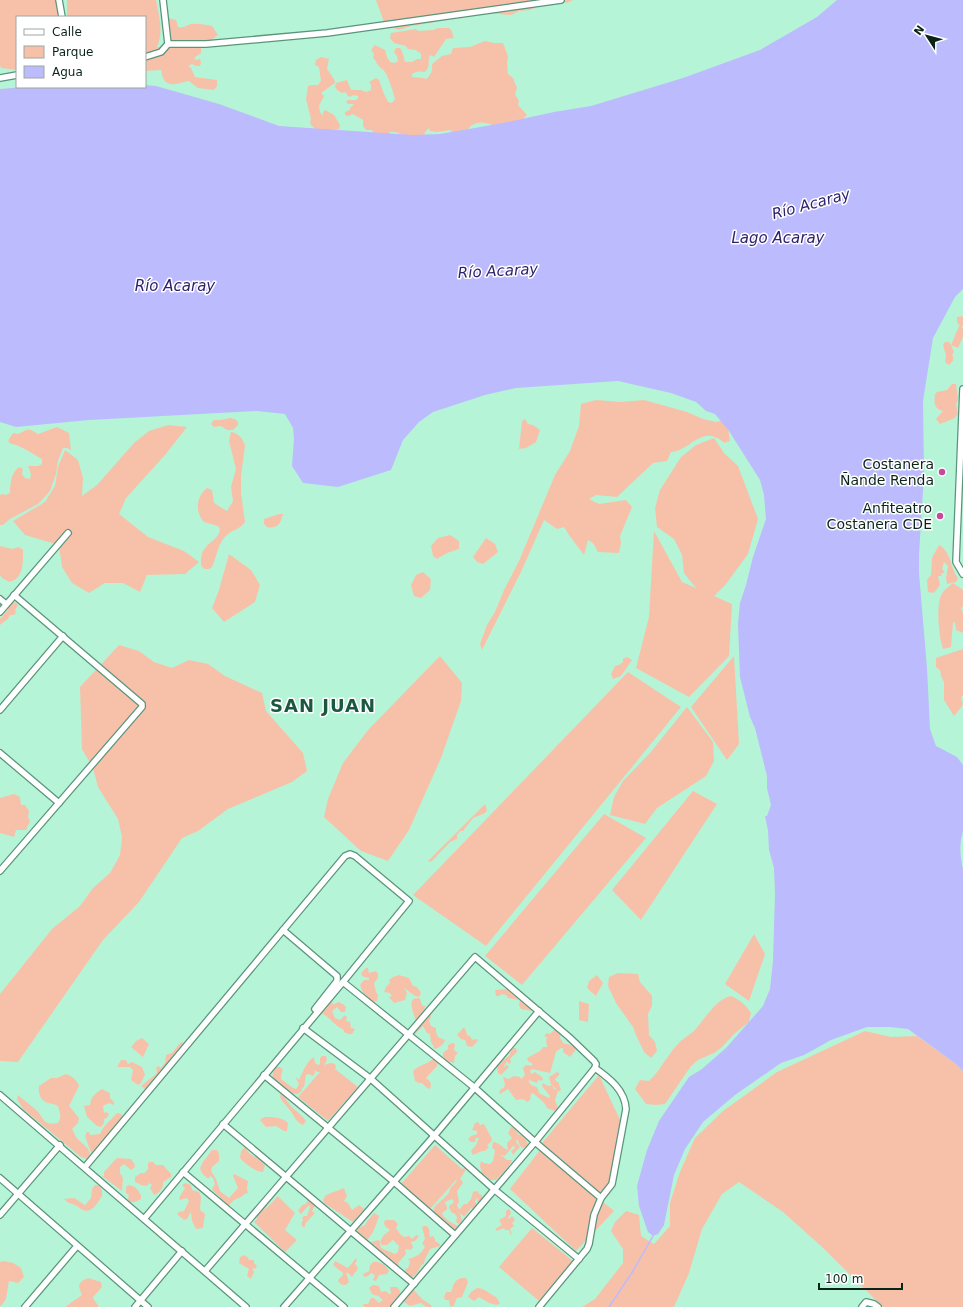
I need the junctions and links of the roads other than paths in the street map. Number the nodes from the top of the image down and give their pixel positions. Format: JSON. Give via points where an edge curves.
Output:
{"nodes":[{"id":1,"x":59,"y":0,"type":"edge"},
{"id":2,"x":163,"y":0,"type":"edge"},
{"id":3,"x":561,"y":0,"type":"edge"},
{"id":4,"x":62,"y":16,"type":"edge"},
{"id":5,"x":168,"y":44,"type":"junction"},
{"id":6,"x":146,"y":57,"type":"edge"},
{"id":7,"x":16,"y":75,"type":"edge"},
{"id":8,"x":0,"y":78,"type":"edge"},
{"id":9,"x":963,"y":390,"type":"edge"},
{"id":10,"x":962,"y":416,"type":"edge"},
{"id":11,"x":68,"y":533,"type":"dead end"},
{"id":12,"x":963,"y":574,"type":"edge"},
{"id":13,"x":14,"y":595,"type":"junction"},
{"id":14,"x":0,"y":599,"type":"edge"},
{"id":15,"x":6,"y":604,"type":"junction"},
{"id":16,"x":0,"y":612,"type":"edge"},
{"id":17,"x":63,"y":636,"type":"junction"},
{"id":18,"x":0,"y":710,"type":"edge"},
{"id":19,"x":0,"y":753,"type":"edge"},
{"id":20,"x":59,"y":803,"type":"junction"},
{"id":21,"x":0,"y":871,"type":"edge"},
{"id":22,"x":283,"y":930,"type":"junction"},
{"id":23,"x":343,"y":982,"type":"junction"},
{"id":24,"x":539,"y":1011,"type":"junction"},
{"id":25,"x":312,"y":1017,"type":"junction"},
{"id":26,"x":303,"y":1028,"type":"junction"},
{"id":27,"x":409,"y":1034,"type":"junction"},
{"id":28,"x":595,"y":1068,"type":"junction"},
{"id":29,"x":264,"y":1075,"type":"junction"},
{"id":30,"x":371,"y":1079,"type":"junction"},
{"id":31,"x":475,"y":1088,"type":"junction"},
{"id":32,"x":0,"y":1095,"type":"edge"},
{"id":33,"x":223,"y":1124,"type":"junction"},
{"id":34,"x":329,"y":1127,"type":"junction"},
{"id":35,"x":434,"y":1136,"type":"junction"},
{"id":36,"x":535,"y":1142,"type":"junction"},
{"id":37,"x":60,"y":1145,"type":"junction"},
{"id":38,"x":84,"y":1167,"type":"junction"},
{"id":39,"x":183,"y":1172,"type":"junction"},
{"id":40,"x":286,"y":1177,"type":"junction"},
{"id":41,"x":0,"y":1178,"type":"edge"},
{"id":42,"x":394,"y":1181,"type":"junction"},
{"id":43,"x":494,"y":1190,"type":"junction"},
{"id":44,"x":18,"y":1194,"type":"junction"},
{"id":45,"x":601,"y":1198,"type":"junction"},
{"id":46,"x":0,"y":1214,"type":"edge"},
{"id":47,"x":144,"y":1219,"type":"junction"},
{"id":48,"x":246,"y":1224,"type":"junction"},
{"id":49,"x":351,"y":1231,"type":"junction"},
{"id":50,"x":455,"y":1235,"type":"junction"},
{"id":51,"x":77,"y":1246,"type":"junction"},
{"id":52,"x":182,"y":1251,"type":"junction"},
{"id":53,"x":578,"y":1259,"type":"junction"},
{"id":54,"x":205,"y":1271,"type":"junction"},
{"id":55,"x":309,"y":1278,"type":"junction"},
{"id":56,"x":414,"y":1284,"type":"junction"},
{"id":57,"x":141,"y":1300,"type":"junction"},
{"id":58,"x":25,"y":1307,"type":"edge"},
{"id":59,"x":135,"y":1307,"type":"edge"},
{"id":60,"x":148,"y":1307,"type":"edge"},
{"id":61,"x":246,"y":1307,"type":"edge"},
{"id":62,"x":284,"y":1307,"type":"edge"},
{"id":63,"x":344,"y":1307,"type":"edge"},
{"id":64,"x":394,"y":1307,"type":"edge"},
{"id":65,"x":539,"y":1307,"type":"edge"},
{"id":66,"x":862,"y":1307,"type":"edge"},
{"id":67,"x":878,"y":1307,"type":"edge"}],
"edges":[{"from":1,"to":4,"type":"street"},
{"from":2,"to":5,"type":"street"},
{"from":3,"to":5,"type":"street","via":[[327,33],[206,44]]},
{"from":5,"to":6,"type":"street","via":[[160,52]]},
{"from":7,"to":8,"type":"street"},
{"from":9,"to":10,"type":"street"},
{"from":10,"to":12,"type":"street","via":[[956,562]]},
{"from":11,"to":13,"type":"street"},
{"from":13,"to":15,"type":"street"},
{"from":13,"to":17,"type":"street"},
{"from":14,"to":15,"type":"street"},
{"from":15,"to":16,"type":"street"},
{"from":17,"to":18,"type":"street"},
{"from":17,"to":20,"type":"street","via":[[142,704],[142,707]]},
{"from":19,"to":20,"type":"street"},
{"from":20,"to":21,"type":"street"},
{"from":22,"to":23,"type":"street","via":[[350,854],[409,901]]},
{"from":22,"to":25,"type":"street","via":[[337,976],[337,981],[313,1012]]},
{"from":22,"to":38,"type":"street"},
{"from":23,"to":25,"type":"street"},
{"from":23,"to":27,"type":"street"},
{"from":24,"to":27,"type":"street","via":[[476,957]]},
{"from":24,"to":28,"type":"street","via":[[594,1061]]},
{"from":24,"to":31,"type":"street"},
{"from":25,"to":26,"type":"street"},
{"from":26,"to":29,"type":"street"},
{"from":26,"to":30,"type":"street"},
{"from":27,"to":30,"type":"street"},
{"from":27,"to":31,"type":"street"},
{"from":28,"to":36,"type":"street"},
{"from":28,"to":45,"type":"street","via":[[618,1087],[626,1103],[612,1184]]},
{"from":29,"to":33,"type":"street"},
{"from":29,"to":34,"type":"street"},
{"from":30,"to":34,"type":"street"},
{"from":30,"to":35,"type":"street"},
{"from":31,"to":35,"type":"street"},
{"from":31,"to":36,"type":"street"},
{"from":32,"to":37,"type":"street"},
{"from":33,"to":39,"type":"street"},
{"from":33,"to":40,"type":"street"},
{"from":34,"to":40,"type":"street"},
{"from":34,"to":42,"type":"street"},
{"from":35,"to":42,"type":"street"},
{"from":35,"to":43,"type":"street"},
{"from":36,"to":43,"type":"street"},
{"from":36,"to":45,"type":"street"},
{"from":37,"to":38,"type":"street"},
{"from":37,"to":44,"type":"street"},
{"from":38,"to":47,"type":"street"},
{"from":39,"to":47,"type":"street"},
{"from":39,"to":48,"type":"street"},
{"from":40,"to":48,"type":"street"},
{"from":40,"to":49,"type":"street"},
{"from":41,"to":44,"type":"street"},
{"from":42,"to":49,"type":"street"},
{"from":42,"to":50,"type":"street"},
{"from":43,"to":50,"type":"street"},
{"from":43,"to":53,"type":"street"},
{"from":44,"to":46,"type":"street"},
{"from":44,"to":51,"type":"street"},
{"from":45,"to":53,"type":"street","via":[[594,1215],[589,1244]]},
{"from":47,"to":52,"type":"street"},
{"from":48,"to":54,"type":"street"},
{"from":48,"to":55,"type":"street"},
{"from":49,"to":55,"type":"street"},
{"from":49,"to":56,"type":"street"},
{"from":50,"to":56,"type":"street"},
{"from":51,"to":57,"type":"street"},
{"from":51,"to":58,"type":"street"},
{"from":52,"to":54,"type":"street"},
{"from":52,"to":57,"type":"street"},
{"from":53,"to":65,"type":"street"},
{"from":54,"to":61,"type":"street"},
{"from":55,"to":62,"type":"street"},
{"from":55,"to":63,"type":"street"},
{"from":56,"to":64,"type":"street"},
{"from":57,"to":59,"type":"street"},
{"from":57,"to":60,"type":"street"},
{"from":66,"to":67,"type":"street","via":[[866,1302]]}]}
